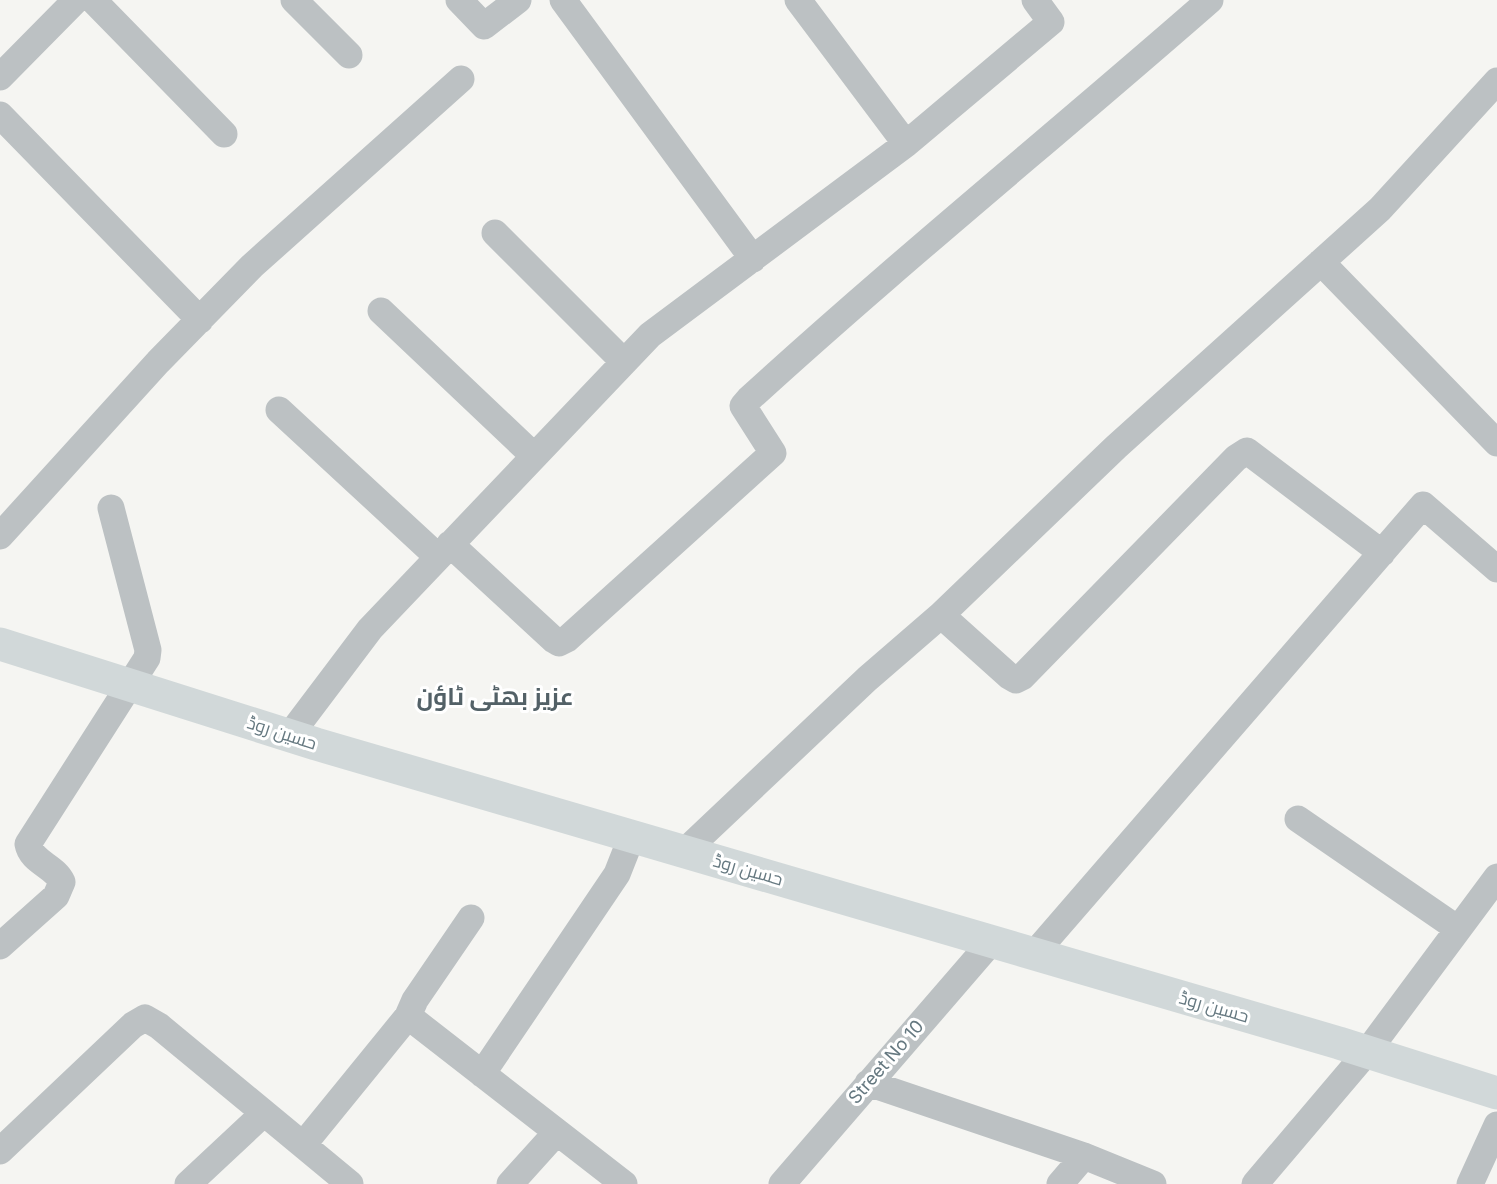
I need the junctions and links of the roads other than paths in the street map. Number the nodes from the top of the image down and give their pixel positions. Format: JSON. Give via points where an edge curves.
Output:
{"nodes":[{"id":1,"x":76,"y":0,"type":"edge"},
{"id":2,"x":93,"y":0,"type":"edge"},
{"id":3,"x":294,"y":0,"type":"edge"},
{"id":4,"x":459,"y":0,"type":"edge"},
{"id":5,"x":518,"y":0,"type":"edge"},
{"id":6,"x":563,"y":0,"type":"edge"},
{"id":7,"x":798,"y":0,"type":"edge"},
{"id":8,"x":1035,"y":0,"type":"edge"},
{"id":9,"x":1210,"y":0,"type":"edge"},
{"id":10,"x":348,"y":54,"type":"dead end"},
{"id":11,"x":0,"y":77,"type":"edge"},
{"id":12,"x":461,"y":79,"type":"dead end"},
{"id":13,"x":1497,"y":81,"type":"edge"},
{"id":14,"x":0,"y":115,"type":"edge"},
{"id":15,"x":224,"y":134,"type":"dead end"},
{"id":16,"x":906,"y":144,"type":"junction"},
{"id":17,"x":495,"y":233,"type":"dead end"},
{"id":18,"x":753,"y":259,"type":"junction"},
{"id":19,"x":1321,"y":262,"type":"junction"},
{"id":20,"x":381,"y":311,"type":"dead end"},
{"id":21,"x":200,"y":320,"type":"junction"},
{"id":22,"x":624,"y":362,"type":"junction"},
{"id":23,"x":279,"y":410,"type":"dead end"},
{"id":24,"x":1497,"y":443,"type":"edge"},
{"id":25,"x":534,"y":456,"type":"junction"},
{"id":26,"x":111,"y":508,"type":"dead end"},
{"id":27,"x":0,"y":536,"type":"edge"},
{"id":28,"x":444,"y":551,"type":"junction"},
{"id":29,"x":1382,"y":553,"type":"junction"},
{"id":30,"x":1497,"y":569,"type":"edge"},
{"id":31,"x":941,"y":615,"type":"junction"},
{"id":32,"x":0,"y":644,"type":"edge"},
{"id":33,"x":132,"y":685,"type":"junction"},
{"id":34,"x":290,"y":735,"type":"junction"},
{"id":35,"x":1298,"y":819,"type":"dead end"},
{"id":36,"x":632,"y":836,"type":"junction"},
{"id":37,"x":684,"y":852,"type":"junction"},
{"id":38,"x":1497,"y":877,"type":"edge"},
{"id":39,"x":471,"y":918,"type":"dead end"},
{"id":40,"x":1458,"y":929,"type":"junction"},
{"id":41,"x":992,"y":941,"type":"junction"},
{"id":42,"x":0,"y":946,"type":"edge"},
{"id":43,"x":1034,"y":954,"type":"junction"},
{"id":44,"x":408,"y":1016,"type":"junction"},
{"id":45,"x":1367,"y":1052,"type":"junction"},
{"id":46,"x":482,"y":1074,"type":"junction"},
{"id":47,"x":868,"y":1083,"type":"junction"},
{"id":48,"x":1497,"y":1093,"type":"edge"},
{"id":49,"x":264,"y":1113,"type":"junction"},
{"id":50,"x":1497,"y":1125,"type":"edge"},
{"id":51,"x":556,"y":1133,"type":"junction"},
{"id":52,"x":303,"y":1144,"type":"junction"},
{"id":53,"x":0,"y":1151,"type":"edge"},
{"id":54,"x":1084,"y":1156,"type":"junction"},
{"id":55,"x":188,"y":1184,"type":"edge"},
{"id":56,"x":350,"y":1184,"type":"edge"},
{"id":57,"x":510,"y":1184,"type":"edge"},
{"id":58,"x":624,"y":1184,"type":"edge"},
{"id":59,"x":782,"y":1184,"type":"edge"},
{"id":60,"x":1060,"y":1184,"type":"edge"},
{"id":61,"x":1154,"y":1184,"type":"edge"},
{"id":62,"x":1255,"y":1184,"type":"edge"},
{"id":63,"x":1470,"y":1184,"type":"edge"}],
"edges":[{"from":1,"to":11,"type":"street"},
{"from":2,"to":15,"type":"street"},
{"from":3,"to":10,"type":"street"},
{"from":4,"to":5,"type":"street","via":[[484,26]]},
{"from":6,"to":18,"type":"street"},
{"from":7,"to":16,"type":"street"},
{"from":8,"to":16,"type":"street","via":[[1051,22]]},
{"from":9,"to":28,"type":"street","via":[[864,294],[748,399],[743,406],[773,453],[567,639],[559,644]]},
{"from":12,"to":21,"type":"street","via":[[252,266]]},
{"from":13,"to":19,"type":"street","via":[[1380,209]]},
{"from":14,"to":21,"type":"street"},
{"from":16,"to":18,"type":"street"},
{"from":17,"to":22,"type":"street"},
{"from":18,"to":22,"type":"street","via":[[650,335]]},
{"from":19,"to":24,"type":"street"},
{"from":19,"to":31,"type":"street","via":[[1116,447]]},
{"from":20,"to":25,"type":"street"},
{"from":21,"to":27,"type":"street"},
{"from":22,"to":25,"type":"street"},
{"from":23,"to":28,"type":"street"},
{"from":25,"to":28,"type":"street"},
{"from":26,"to":33,"type":"street","via":[[147,650],[147,658]]},
{"from":28,"to":34,"type":"street","via":[[370,629]]},
{"from":29,"to":30,"type":"street","via":[[1423,505]]},
{"from":29,"to":31,"type":"street","via":[[1247,451],[1022,677],[1016,680],[1009,676]]},
{"from":29,"to":43,"type":"street"},
{"from":31,"to":37,"type":"street","via":[[867,679]]},
{"from":32,"to":33,"type":"street","name":"حسین روڈ"},
{"from":33,"to":34,"type":"street","name":"حسین روڈ"},
{"from":33,"to":42,"type":"street","via":[[27,844],[34,857],[58,873],[62,882],[56,896]]},
{"from":34,"to":36,"type":"street","name":"حسین روڈ"},
{"from":35,"to":40,"type":"street"},
{"from":36,"to":37,"type":"street","name":"حسین روڈ"},
{"from":36,"to":46,"type":"street","via":[[617,874]]},
{"from":37,"to":41,"type":"street","name":"حسین روڈ"},
{"from":38,"to":40,"type":"street"},
{"from":39,"to":44,"type":"street"},
{"from":40,"to":45,"type":"street"},
{"from":41,"to":43,"type":"street","name":"حسین روڈ"},
{"from":41,"to":47,"type":"street","name":"Street No 10"},
{"from":43,"to":45,"type":"street","name":"حسین روڈ"},
{"from":44,"to":46,"type":"street"},
{"from":44,"to":52,"type":"street"},
{"from":45,"to":48,"type":"street","name":"حسین روڈ"},
{"from":45,"to":62,"type":"street"},
{"from":46,"to":51,"type":"street"},
{"from":47,"to":54,"type":"street"},
{"from":47,"to":59,"type":"street","name":"Street No 10"},
{"from":49,"to":52,"type":"street"},
{"from":49,"to":53,"type":"street","via":[[145,1018]]},
{"from":49,"to":55,"type":"street"},
{"from":50,"to":63,"type":"street"},
{"from":51,"to":57,"type":"street"},
{"from":51,"to":58,"type":"street"},
{"from":52,"to":56,"type":"street"},
{"from":54,"to":60,"type":"street"},
{"from":54,"to":61,"type":"street"}]}
